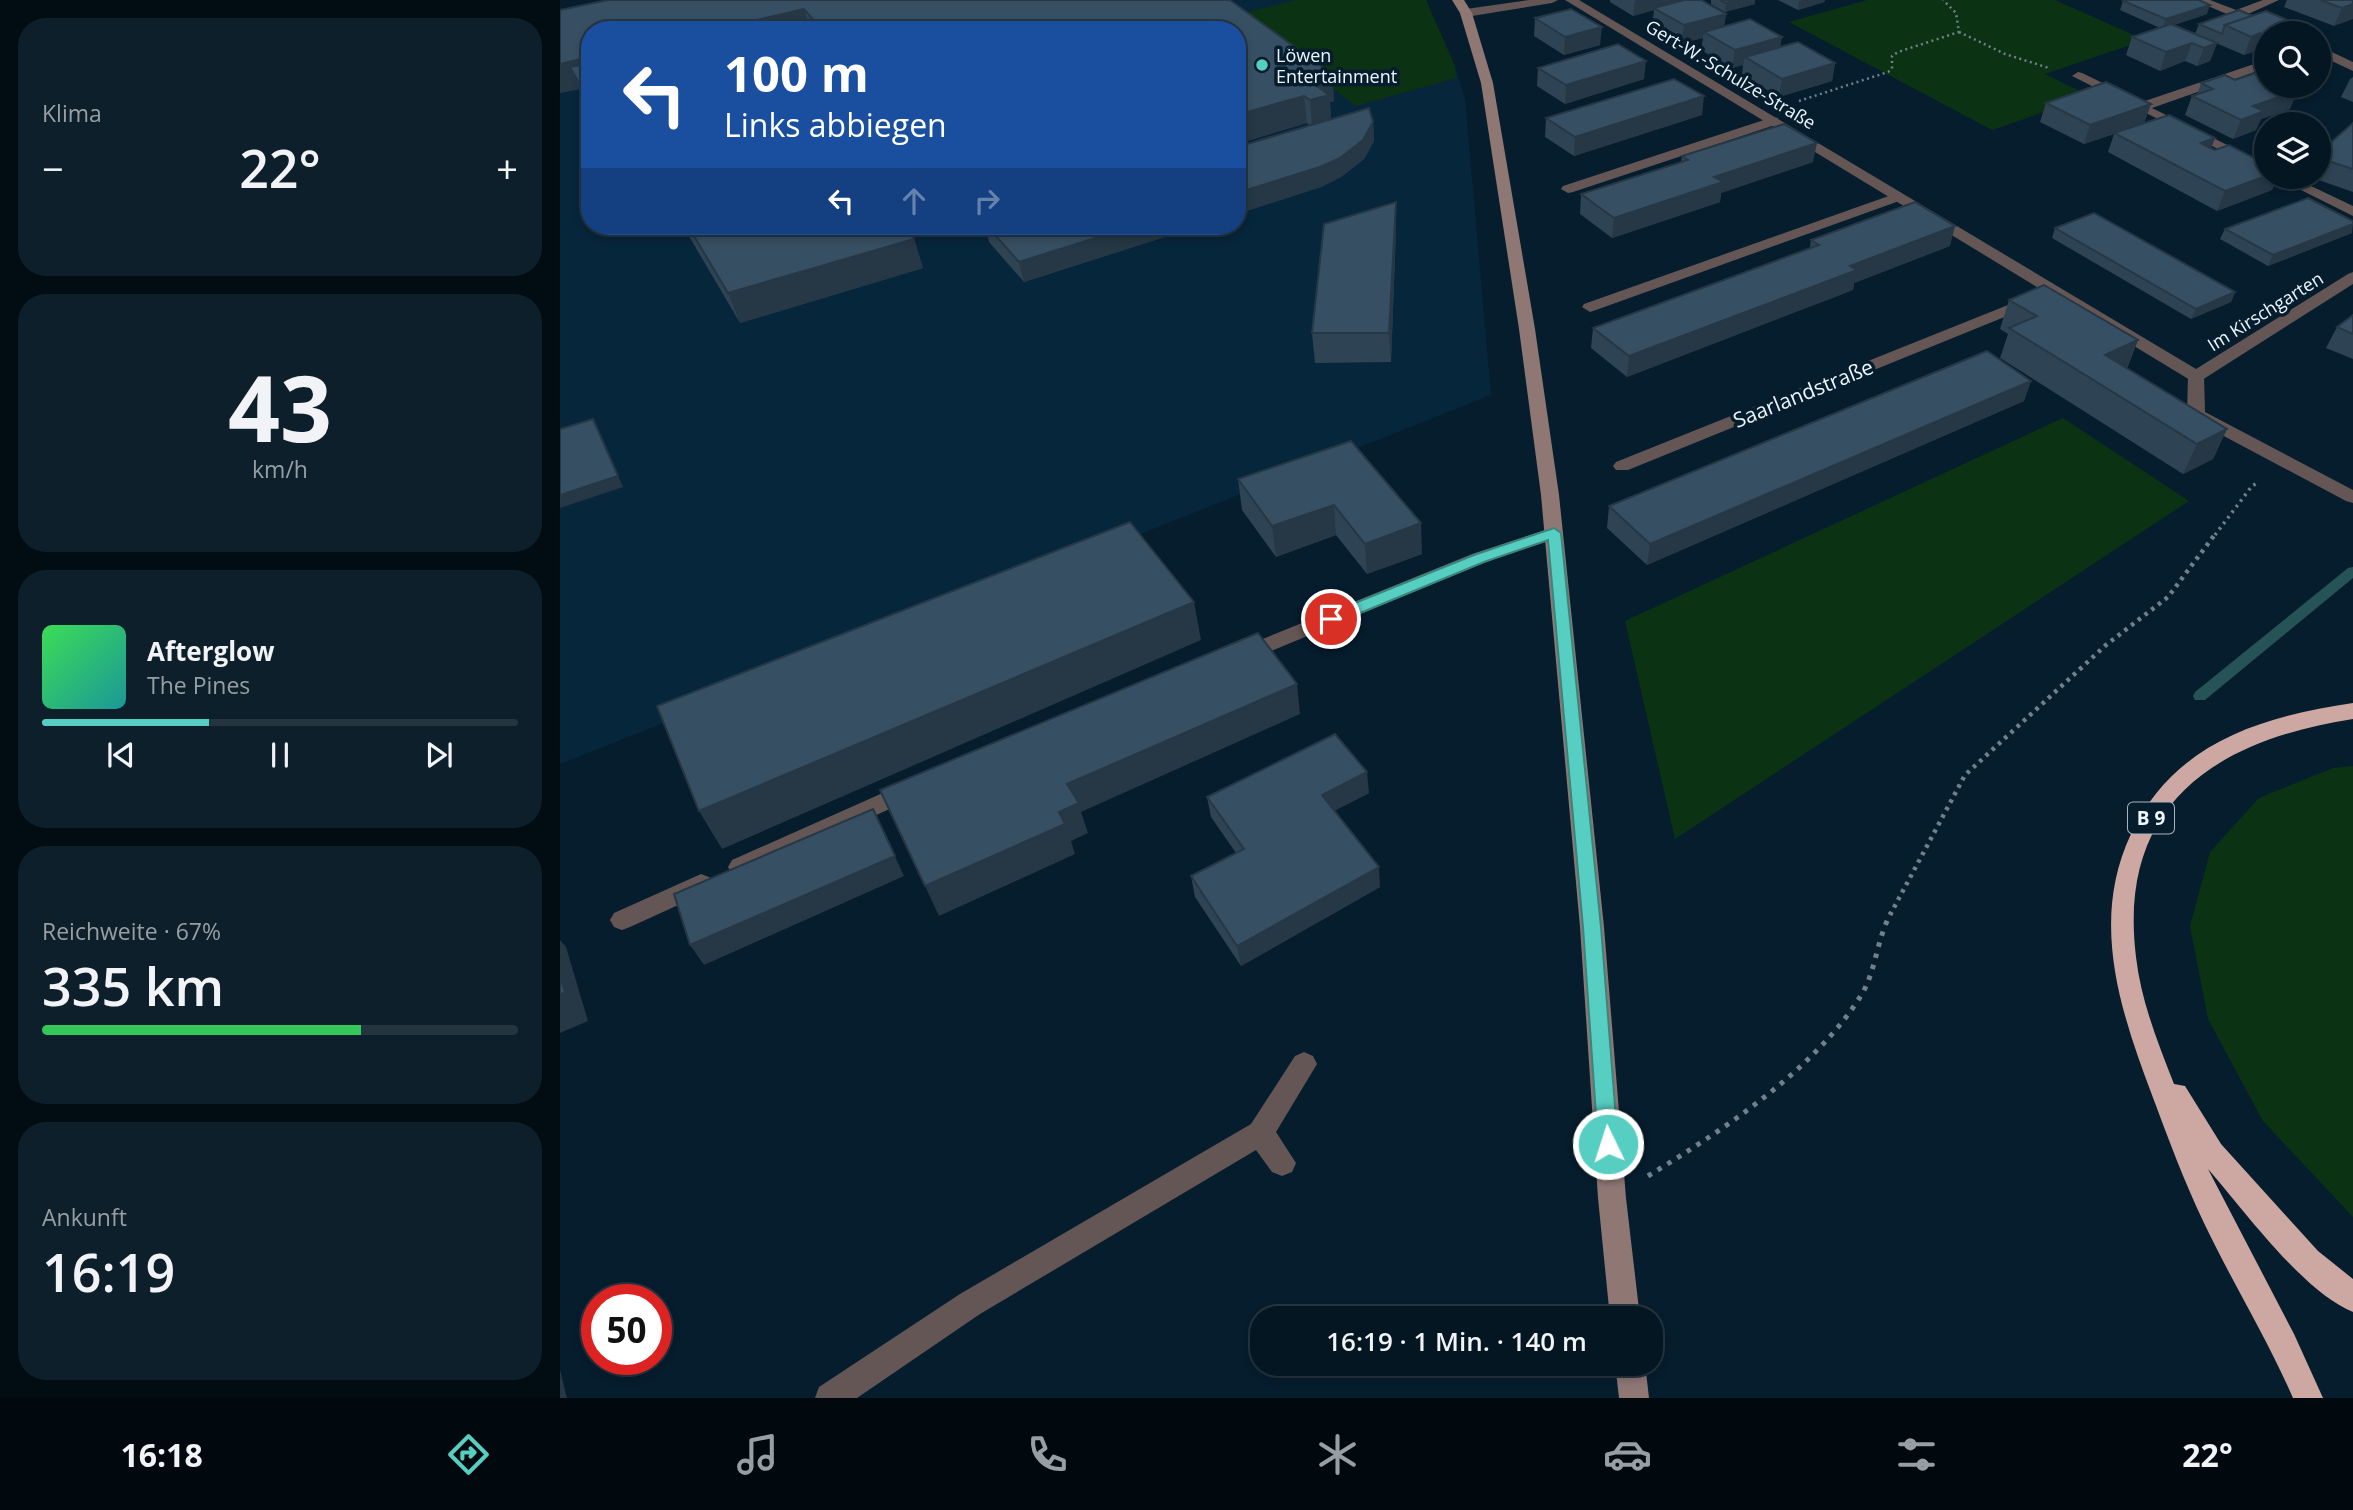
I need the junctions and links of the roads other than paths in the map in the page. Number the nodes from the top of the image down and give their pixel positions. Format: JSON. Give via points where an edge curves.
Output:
{"nodes":[{"id":1,"x":1552,"y":0,"type":"edge"},
{"id":2,"x":1571,"y":0,"type":"edge"},
{"id":3,"x":2200,"y":0,"type":"edge"},
{"id":4,"x":2273,"y":0,"type":"edge"},
{"id":5,"x":1462,"y":7,"type":"edge"},
{"id":6,"x":2236,"y":14,"type":"junction"},
{"id":7,"x":2254,"y":22,"type":"edge"},
{"id":8,"x":2331,"y":56,"type":"edge"},
{"id":9,"x":2353,"y":67,"type":"edge"},
{"id":10,"x":2254,"y":68,"type":"edge"},
{"id":11,"x":2078,"y":76,"type":"road end"},
{"id":12,"x":2141,"y":107,"type":"junction"},
{"id":13,"x":1773,"y":121,"type":"junction"},
{"id":14,"x":2254,"y":163,"type":"edge"},
{"id":15,"x":1568,"y":189,"type":"dead end"},
{"id":16,"x":2306,"y":189,"type":"edge"},
{"id":17,"x":1897,"y":197,"type":"junction"},
{"id":18,"x":2353,"y":212,"type":"edge"},
{"id":19,"x":2353,"y":278,"type":"edge"},
{"id":20,"x":2055,"y":291,"type":"junction"},
{"id":21,"x":1590,"y":307,"type":"dead end"},
{"id":22,"x":2196,"y":376,"type":"junction"},
{"id":23,"x":1622,"y":466,"type":"dead end"},
{"id":24,"x":2352,"y":497,"type":"edge"},
{"id":25,"x":1554,"y":533,"type":"junction"},
{"id":26,"x":1226,"y":661,"type":"edge"},
{"id":27,"x":2353,"y":711,"type":"edge"},
{"id":28,"x":934,"y":779,"type":"edge"},
{"id":29,"x":622,"y":920,"type":"dead end"},
{"id":30,"x":2146,"y":1046,"type":"junction"},
{"id":31,"x":1304,"y":1064,"type":"dead end"},
{"id":32,"x":1260,"y":1133,"type":"junction"},
{"id":33,"x":1282,"y":1163,"type":"dead end"},
{"id":34,"x":2353,"y":1297,"type":"edge"},
{"id":35,"x":1624,"y":1306,"type":"edge"},
{"id":36,"x":1631,"y":1376,"type":"edge"},
{"id":37,"x":830,"y":1398,"type":"edge"},
{"id":38,"x":1634,"y":1398,"type":"edge"},
{"id":39,"x":2308,"y":1398,"type":"edge"}],
"edges":[{"from":1,"to":5,"type":"street"},
{"from":2,"to":13,"type":"street","name":"Gert-W.-Schulze-Straße"},
{"from":3,"to":6,"type":"street"},
{"from":4,"to":6,"type":"street"},
{"from":5,"to":25,"type":"main road","via":[[1487,83]]},
{"from":6,"to":7,"type":"street"},
{"from":8,"to":9,"type":"street"},
{"from":10,"to":12,"type":"street"},
{"from":11,"to":12,"type":"street"},
{"from":12,"to":14,"type":"street"},
{"from":13,"to":15,"type":"street"},
{"from":13,"to":17,"type":"street","name":"Gert-W.-Schulze-Straße"},
{"from":16,"to":18,"type":"street"},
{"from":17,"to":20,"type":"street","name":"Gert-W.-Schulze-Straße"},
{"from":17,"to":21,"type":"street"},
{"from":19,"to":22,"type":"street","name":"Im Kirschgarten"},
{"from":20,"to":22,"type":"street","name":"Gert-W.-Schulze-Straße"},
{"from":20,"to":23,"type":"street","name":"Saarlandstraße"},
{"from":22,"to":24,"type":"street","via":[[2196,414]]},
{"from":25,"to":26,"type":"street","via":[[1479,558]]},
{"from":25,"to":35,"type":"main road"},
{"from":27,"to":30,"type":"highway","number":"B 9","via":[[2285,723],[2237,741],[2205,759],[2156,808],[2127,873],[2121,911],[2130,998]]},
{"from":28,"to":29,"type":"street"},
{"from":30,"to":34,"type":"highway","number":"B 9","via":[[2211,1153],[2308,1261]]},
{"from":30,"to":39,"type":"highway","number":"B 9","via":[[2201,1186]]},
{"from":31,"to":32,"type":"street"},
{"from":32,"to":33,"type":"street"},
{"from":32,"to":37,"type":"street","via":[[970,1304]]},
{"from":36,"to":38,"type":"main road"}]}
